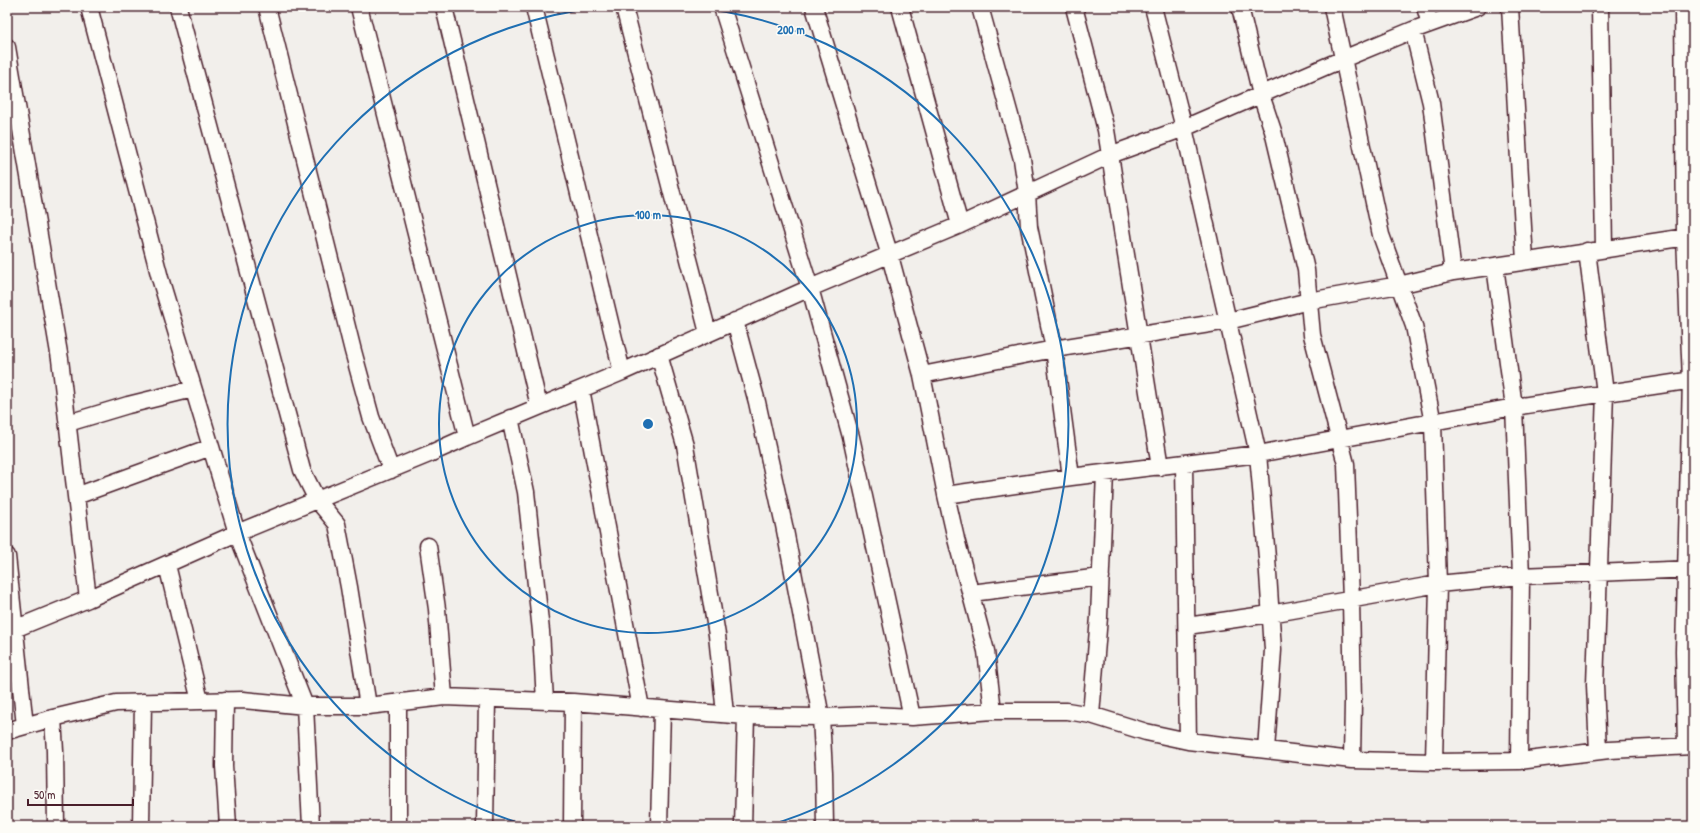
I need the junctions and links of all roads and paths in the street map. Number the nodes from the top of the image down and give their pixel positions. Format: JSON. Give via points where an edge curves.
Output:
{"nodes":[{"id":1,"x":89,"y":7,"type":"edge"},
{"id":2,"x":178,"y":7,"type":"edge"},
{"id":3,"x":267,"y":7,"type":"edge"},
{"id":4,"x":359,"y":7,"type":"edge"},
{"id":5,"x":444,"y":7,"type":"edge"},
{"id":6,"x":534,"y":7,"type":"edge"},
{"id":7,"x":624,"y":7,"type":"edge"},
{"id":8,"x":722,"y":7,"type":"edge"},
{"id":9,"x":814,"y":7,"type":"edge"},
{"id":10,"x":900,"y":7,"type":"edge"},
{"id":11,"x":980,"y":7,"type":"edge"},
{"id":12,"x":1074,"y":7,"type":"edge"},
{"id":13,"x":1153,"y":7,"type":"edge"},
{"id":14,"x":1240,"y":7,"type":"edge"},
{"id":15,"x":1332,"y":7,"type":"edge"},
{"id":16,"x":1425,"y":7,"type":"edge"},
{"id":17,"x":1477,"y":7,"type":"edge"},
{"id":18,"x":1510,"y":7,"type":"edge"},
{"id":19,"x":1600,"y":7,"type":"edge"},
{"id":20,"x":1683,"y":7,"type":"edge"},
{"id":21,"x":1430,"y":24,"type":"junction"},
{"id":22,"x":1413,"y":30,"type":"junction"},
{"id":23,"x":7,"y":47,"type":"edge"},
{"id":24,"x":1343,"y":59,"type":"junction"},
{"id":25,"x":1261,"y":95,"type":"junction"},
{"id":26,"x":1184,"y":128,"type":"junction"},
{"id":27,"x":1110,"y":155,"type":"junction"},
{"id":28,"x":1027,"y":194,"type":"junction"},
{"id":29,"x":960,"y":225,"type":"junction"},
{"id":30,"x":1689,"y":236,"type":"edge"},
{"id":31,"x":1604,"y":249,"type":"junction"},
{"id":32,"x":1587,"y":251,"type":"junction"},
{"id":33,"x":890,"y":256,"type":"junction"},
{"id":34,"x":1525,"y":261,"type":"junction"},
{"id":35,"x":1495,"y":266,"type":"junction"},
{"id":36,"x":1453,"y":272,"type":"junction"},
{"id":37,"x":1399,"y":286,"type":"junction"},
{"id":38,"x":810,"y":288,"type":"junction"},
{"id":39,"x":1309,"y":300,"type":"junction"},
{"id":40,"x":735,"y":321,"type":"junction"},
{"id":41,"x":1228,"y":322,"type":"junction"},
{"id":42,"x":708,"y":333,"type":"junction"},
{"id":43,"x":1139,"y":336,"type":"junction"},
{"id":44,"x":1054,"y":349,"type":"junction"},
{"id":45,"x":660,"y":355,"type":"junction"},
{"id":46,"x":622,"y":372,"type":"junction"},
{"id":47,"x":922,"y":374,"type":"junction"},
{"id":48,"x":1692,"y":380,"type":"edge"},
{"id":49,"x":194,"y":389,"type":"junction"},
{"id":50,"x":581,"y":389,"type":"junction"},
{"id":51,"x":1605,"y":393,"type":"junction"},
{"id":52,"x":539,"y":406,"type":"junction"},
{"id":53,"x":1514,"y":407,"type":"junction"},
{"id":54,"x":510,"y":418,"type":"junction"},
{"id":55,"x":68,"y":423,"type":"junction"},
{"id":56,"x":1433,"y":423,"type":"junction"},
{"id":57,"x":467,"y":437,"type":"junction"},
{"id":58,"x":1340,"y":439,"type":"junction"},
{"id":59,"x":211,"y":446,"type":"junction"},
{"id":60,"x":1258,"y":454,"type":"junction"},
{"id":61,"x":1184,"y":464,"type":"junction"},
{"id":62,"x":1160,"y":467,"type":"junction"},
{"id":63,"x":391,"y":470,"type":"junction"},
{"id":64,"x":1105,"y":473,"type":"junction"},
{"id":65,"x":1071,"y":477,"type":"junction"},
{"id":66,"x":946,"y":495,"type":"junction"},
{"id":67,"x":76,"y":496,"type":"junction"},
{"id":68,"x":317,"y":500,"type":"junction"},
{"id":69,"x":237,"y":533,"type":"junction"},
{"id":70,"x":428,"y":546,"type":"dead end"},
{"id":71,"x":7,"y":556,"type":"edge"},
{"id":72,"x":167,"y":565,"type":"junction"},
{"id":73,"x":1690,"y":569,"type":"edge"},
{"id":74,"x":1598,"y":572,"type":"junction"},
{"id":75,"x":1521,"y":576,"type":"junction"},
{"id":76,"x":1101,"y":577,"type":"junction"},
{"id":77,"x":1438,"y":584,"type":"junction"},
{"id":78,"x":971,"y":593,"type":"junction"},
{"id":79,"x":88,"y":599,"type":"junction"},
{"id":80,"x":1352,"y":600,"type":"junction"},
{"id":81,"x":1270,"y":614,"type":"junction"},
{"id":82,"x":1187,"y":626,"type":"junction"},
{"id":83,"x":11,"y":630,"type":"edge"},
{"id":84,"x":444,"y":696,"type":"junction"},
{"id":85,"x":487,"y":699,"type":"junction"},
{"id":86,"x":200,"y":700,"type":"junction"},
{"id":87,"x":225,"y":700,"type":"junction"},
{"id":88,"x":545,"y":701,"type":"junction"},
{"id":89,"x":143,"y":702,"type":"junction"},
{"id":90,"x":398,"y":702,"type":"junction"},
{"id":91,"x":573,"y":702,"type":"junction"},
{"id":92,"x":305,"y":706,"type":"junction"},
{"id":93,"x":368,"y":706,"type":"junction"},
{"id":94,"x":641,"y":708,"type":"junction"},
{"id":95,"x":662,"y":710,"type":"junction"},
{"id":96,"x":993,"y":711,"type":"junction"},
{"id":97,"x":725,"y":714,"type":"junction"},
{"id":98,"x":1090,"y":715,"type":"junction"},
{"id":99,"x":746,"y":716,"type":"junction"},
{"id":100,"x":821,"y":717,"type":"junction"},
{"id":101,"x":912,"y":717,"type":"junction"},
{"id":102,"x":53,"y":718,"type":"junction"},
{"id":103,"x":25,"y":726,"type":"junction"},
{"id":104,"x":7,"y":731,"type":"edge"},
{"id":105,"x":1188,"y":741,"type":"junction"},
{"id":106,"x":1689,"y":746,"type":"edge"},
{"id":107,"x":1266,"y":750,"type":"junction"},
{"id":108,"x":1598,"y":751,"type":"junction"},
{"id":109,"x":1352,"y":760,"type":"junction"},
{"id":110,"x":1519,"y":761,"type":"junction"},
{"id":111,"x":1434,"y":762,"type":"junction"},
{"id":112,"x":56,"y":826,"type":"edge"},
{"id":113,"x":141,"y":826,"type":"edge"},
{"id":114,"x":228,"y":826,"type":"edge"},
{"id":115,"x":311,"y":826,"type":"edge"},
{"id":116,"x":398,"y":826,"type":"edge"},
{"id":117,"x":485,"y":826,"type":"edge"},
{"id":118,"x":572,"y":826,"type":"edge"},
{"id":119,"x":659,"y":826,"type":"edge"},
{"id":120,"x":743,"y":826,"type":"edge"},
{"id":121,"x":825,"y":826,"type":"edge"}],
"edges":[{"from":1,"to":49,"type":"street","via":[[160,278]]},
{"from":2,"to":68,"type":"street","via":[[302,470]]},
{"from":3,"to":63,"type":"street","via":[[353,351],[371,417]]},
{"from":4,"to":57,"type":"street"},
{"from":5,"to":52,"type":"street"},
{"from":6,"to":46,"type":"street"},
{"from":7,"to":42,"type":"street"},
{"from":8,"to":38,"type":"street"},
{"from":9,"to":33,"type":"street"},
{"from":10,"to":29,"type":"street"},
{"from":11,"to":28,"type":"street","via":[[1022,159]]},
{"from":12,"to":27,"type":"street","via":[[1106,130]]},
{"from":13,"to":26,"type":"street"},
{"from":14,"to":25,"type":"street"},
{"from":15,"to":24,"type":"street"},
{"from":16,"to":21,"type":"street"},
{"from":17,"to":21,"type":"street"},
{"from":18,"to":34,"type":"street"},
{"from":19,"to":31,"type":"street"},
{"from":20,"to":30,"type":"street"},
{"from":21,"to":22,"type":"street"},
{"from":22,"to":24,"type":"street"},
{"from":22,"to":36,"type":"street","via":[[1431,103]]},
{"from":23,"to":55,"type":"street","via":[[60,359]]},
{"from":24,"to":25,"type":"street"},
{"from":24,"to":37,"type":"street","via":[[1381,235]]},
{"from":25,"to":26,"type":"street"},
{"from":25,"to":39,"type":"street","via":[[1273,131],[1306,270]]},
{"from":26,"to":27,"type":"street"},
{"from":26,"to":41,"type":"street"},
{"from":27,"to":28,"type":"street"},
{"from":27,"to":43,"type":"street"},
{"from":28,"to":29,"type":"street"},
{"from":28,"to":44,"type":"street","via":[[1029,227]]},
{"from":29,"to":33,"type":"street"},
{"from":30,"to":31,"type":"street"},
{"from":30,"to":48,"type":"street"},
{"from":31,"to":32,"type":"street"},
{"from":32,"to":34,"type":"street"},
{"from":32,"to":51,"type":"street"},
{"from":33,"to":38,"type":"street"},
{"from":33,"to":47,"type":"street"},
{"from":34,"to":35,"type":"street"},
{"from":35,"to":36,"type":"street"},
{"from":35,"to":53,"type":"street"},
{"from":36,"to":37,"type":"street"},
{"from":37,"to":39,"type":"street"},
{"from":37,"to":56,"type":"street","via":[[1414,326]]},
{"from":38,"to":40,"type":"street"},
{"from":38,"to":101,"type":"street","via":[[851,437]]},
{"from":39,"to":41,"type":"street"},
{"from":39,"to":58,"type":"street","via":[[1312,335]]},
{"from":40,"to":42,"type":"street"},
{"from":40,"to":100,"type":"street","via":[[758,402]]},
{"from":41,"to":43,"type":"street"},
{"from":41,"to":60,"type":"street"},
{"from":42,"to":45,"type":"street"},
{"from":43,"to":44,"type":"street"},
{"from":43,"to":62,"type":"street"},
{"from":44,"to":47,"type":"street"},
{"from":44,"to":65,"type":"street"},
{"from":45,"to":46,"type":"street"},
{"from":45,"to":97,"type":"street","via":[[684,445],[717,634]]},
{"from":46,"to":50,"type":"street"},
{"from":47,"to":66,"type":"street"},
{"from":48,"to":51,"type":"street"},
{"from":48,"to":73,"type":"street"},
{"from":49,"to":55,"type":"street","via":[[128,404]]},
{"from":49,"to":59,"type":"street"},
{"from":50,"to":52,"type":"street"},
{"from":50,"to":94,"type":"street"},
{"from":51,"to":53,"type":"street"},
{"from":51,"to":74,"type":"street"},
{"from":52,"to":54,"type":"street"},
{"from":53,"to":56,"type":"street"},
{"from":53,"to":75,"type":"street"},
{"from":54,"to":57,"type":"street"},
{"from":54,"to":88,"type":"street","via":[[526,492],[541,631]]},
{"from":55,"to":67,"type":"street"},
{"from":56,"to":58,"type":"street"},
{"from":56,"to":77,"type":"street"},
{"from":57,"to":63,"type":"street"},
{"from":58,"to":60,"type":"street"},
{"from":58,"to":80,"type":"street","via":[[1346,464]]},
{"from":59,"to":67,"type":"street"},
{"from":59,"to":69,"type":"street"},
{"from":60,"to":61,"type":"street"},
{"from":60,"to":81,"type":"street"},
{"from":61,"to":62,"type":"street"},
{"from":61,"to":82,"type":"street"},
{"from":62,"to":64,"type":"street"},
{"from":63,"to":68,"type":"street"},
{"from":64,"to":65,"type":"street"},
{"from":64,"to":76,"type":"street"},
{"from":65,"to":66,"type":"street"},
{"from":66,"to":78,"type":"street"},
{"from":67,"to":79,"type":"street"},
{"from":68,"to":69,"type":"street"},
{"from":68,"to":93,"type":"street","via":[[337,524]]},
{"from":69,"to":72,"type":"street"},
{"from":69,"to":92,"type":"street"},
{"from":70,"to":84,"type":"street","via":[[437,609]]},
{"from":71,"to":83,"type":"street"},
{"from":72,"to":79,"type":"street"},
{"from":72,"to":86,"type":"street"},
{"from":73,"to":74,"type":"street"},
{"from":73,"to":106,"type":"street","via":[[1684,651]]},
{"from":74,"to":75,"type":"street"},
{"from":74,"to":108,"type":"street","via":[[1595,685]]},
{"from":75,"to":77,"type":"street"},
{"from":75,"to":110,"type":"street"},
{"from":76,"to":78,"type":"street"},
{"from":76,"to":98,"type":"street"},
{"from":77,"to":80,"type":"street"},
{"from":77,"to":111,"type":"street"},
{"from":78,"to":96,"type":"street","via":[[986,652]]},
{"from":79,"to":83,"type":"street"},
{"from":80,"to":81,"type":"street"},
{"from":80,"to":109,"type":"street"},
{"from":81,"to":82,"type":"street"},
{"from":81,"to":107,"type":"street","via":[[1273,650]]},
{"from":82,"to":105,"type":"street"},
{"from":83,"to":103,"type":"street"},
{"from":84,"to":85,"type":"street"},
{"from":84,"to":90,"type":"street"},
{"from":85,"to":88,"type":"street"},
{"from":85,"to":117,"type":"street"},
{"from":86,"to":87,"type":"street"},
{"from":86,"to":89,"type":"street"},
{"from":87,"to":92,"type":"street"},
{"from":87,"to":114,"type":"street","via":[[224,766]]},
{"from":88,"to":91,"type":"street"},
{"from":89,"to":102,"type":"street","via":[[116,703]]},
{"from":89,"to":113,"type":"street"},
{"from":90,"to":93,"type":"street"},
{"from":90,"to":116,"type":"street"},
{"from":91,"to":94,"type":"street"},
{"from":91,"to":118,"type":"street"},
{"from":92,"to":93,"type":"street"},
{"from":92,"to":115,"type":"street"},
{"from":94,"to":95,"type":"street"},
{"from":95,"to":97,"type":"street"},
{"from":95,"to":119,"type":"street"},
{"from":96,"to":98,"type":"street","via":[[1067,711]]},
{"from":96,"to":101,"type":"street"},
{"from":97,"to":99,"type":"street"},
{"from":98,"to":105,"type":"street","via":[[1146,732]]},
{"from":99,"to":100,"type":"street"},
{"from":99,"to":120,"type":"street"},
{"from":100,"to":101,"type":"street"},
{"from":100,"to":121,"type":"street"},
{"from":102,"to":103,"type":"street"},
{"from":102,"to":112,"type":"street"},
{"from":103,"to":104,"type":"street"},
{"from":105,"to":107,"type":"street"},
{"from":106,"to":108,"type":"street"},
{"from":107,"to":109,"type":"street"},
{"from":108,"to":110,"type":"street"},
{"from":109,"to":111,"type":"street"},
{"from":110,"to":111,"type":"street"}]}
